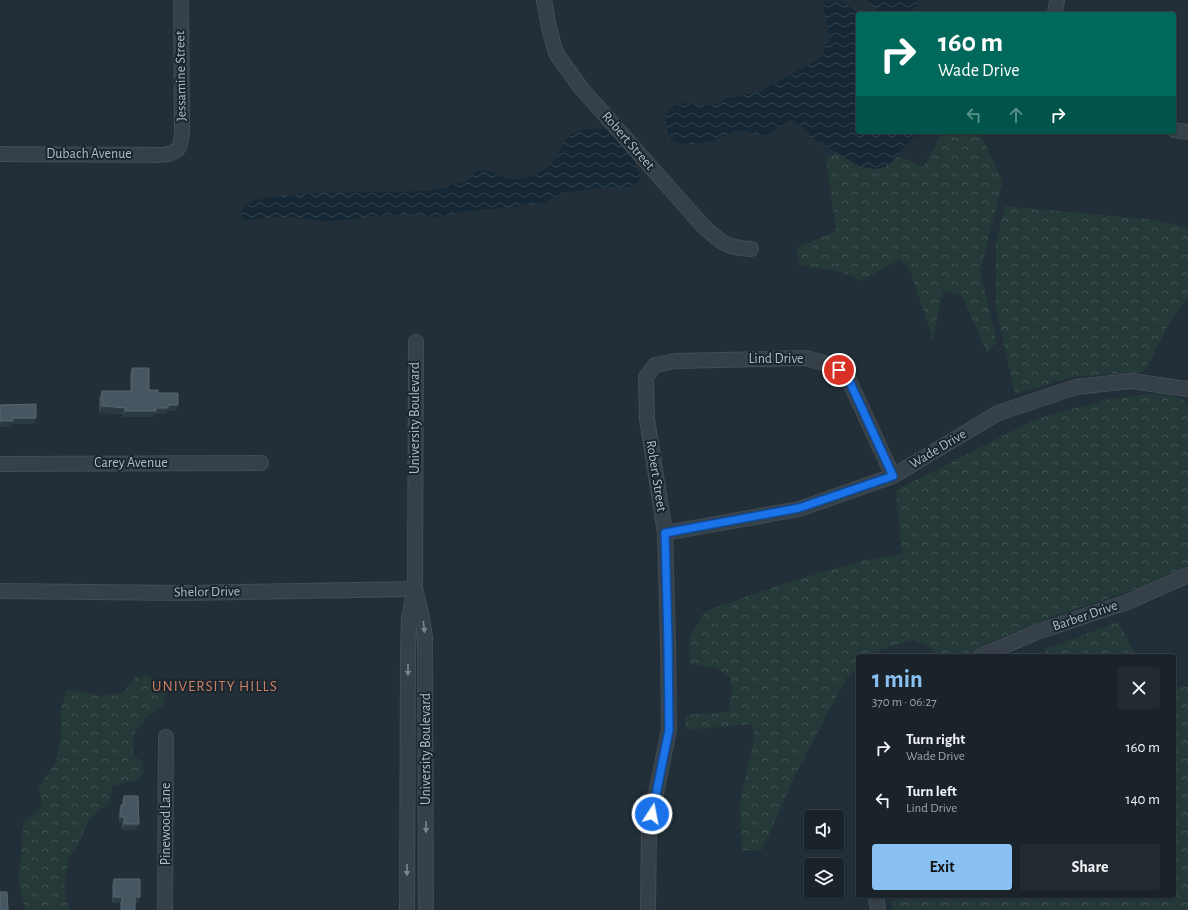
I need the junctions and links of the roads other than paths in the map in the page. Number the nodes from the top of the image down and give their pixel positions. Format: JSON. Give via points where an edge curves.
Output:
{"nodes":[{"id":1,"x":180,"y":0,"type":"edge"},
{"id":2,"x":544,"y":0,"type":"edge"},
{"id":3,"x":1176,"y":130,"type":"edge"},
{"id":4,"x":1188,"y":132,"type":"edge"},
{"id":5,"x":178,"y":150,"type":"joint"},
{"id":6,"x":0,"y":154,"type":"edge"},
{"id":7,"x":751,"y":249,"type":"dead end"},
{"id":8,"x":416,"y":342,"type":"dead end"},
{"id":9,"x":646,"y":377,"type":"joint"},
{"id":10,"x":1188,"y":389,"type":"edge"},
{"id":11,"x":261,"y":463,"type":"dead end"},
{"id":12,"x":0,"y":464,"type":"edge"},
{"id":13,"x":893,"y":476,"type":"junction"},
{"id":14,"x":665,"y":533,"type":"junction"},
{"id":15,"x":1188,"y":575,"type":"edge"},
{"id":16,"x":415,"y":590,"type":"junction"},
{"id":17,"x":0,"y":591,"type":"edge"},
{"id":18,"x":986,"y":654,"type":"edge"},
{"id":19,"x":166,"y":737,"type":"dead end"},
{"id":20,"x":876,"y":898,"type":"edge"},
{"id":21,"x":165,"y":910,"type":"edge"},
{"id":22,"x":407,"y":910,"type":"edge"},
{"id":23,"x":426,"y":910,"type":"edge"},
{"id":24,"x":648,"y":910,"type":"edge"},
{"id":25,"x":878,"y":910,"type":"edge"}],
"edges":[{"from":1,"to":5,"type":"street","name":"Jessamine Street","via":[[182,132]]},
{"from":2,"to":7,"type":"street","name":"Robert Street","via":[[556,53],[581,88],[704,227],[729,245]]},
{"from":3,"to":4,"type":"street"},
{"from":5,"to":6,"type":"street","name":"Dubach Avenue","via":[[166,154]]},
{"from":8,"to":16,"type":"street","name":"University Boulevard"},
{"from":9,"to":13,"type":"street","name":"Lind Drive","via":[[655,365],[676,361],[806,358],[831,365],[847,376]]},
{"from":9,"to":14,"type":"street","name":"Robert Street","via":[[647,419]]},
{"from":10,"to":13,"type":"street","name":"Wade Drive","via":[[1131,381],[1076,387],[998,413]]},
{"from":11,"to":12,"type":"street","name":"Carey Avenue"},
{"from":13,"to":14,"type":"street","name":"Wade Drive","via":[[799,508]]},
{"from":14,"to":24,"type":"street","name":"Robert Street","via":[[669,730],[649,828]]},
{"from":15,"to":18,"type":"street","name":"Barber Drive","via":[[1130,600],[1038,632]]},
{"from":16,"to":17,"type":"street","name":"Shelor Drive","via":[[183,593]]},
{"from":16,"to":22,"type":"street","name":"University Boulevard","one_way":true,"via":[[409,618],[408,654]]},
{"from":16,"to":23,"type":"street","name":"University Boulevard","one_way":true,"via":[[425,638]]},
{"from":19,"to":21,"type":"street","name":"Pinewood Lane"},
{"from":20,"to":25,"type":"street"}]}
